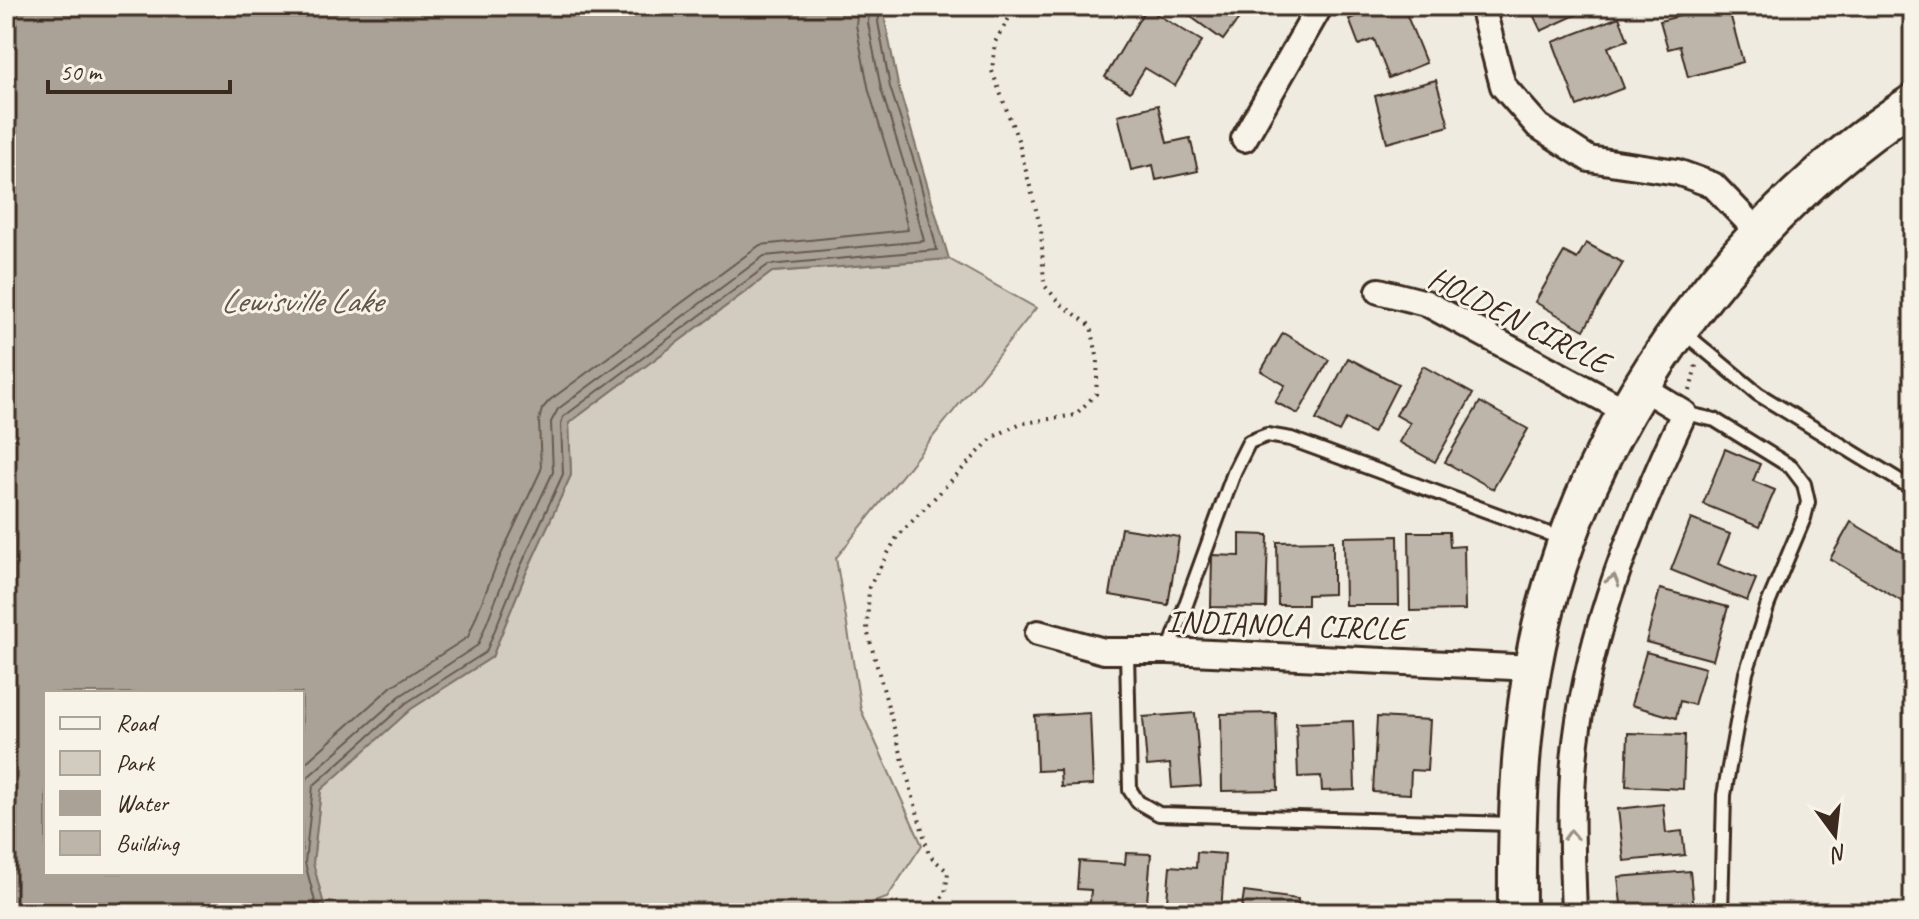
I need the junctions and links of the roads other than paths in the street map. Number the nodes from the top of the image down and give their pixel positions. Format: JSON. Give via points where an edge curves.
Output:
{"nodes":[{"id":1,"x":1320,"y":6,"type":"edge"},
{"id":2,"x":1482,"y":6,"type":"edge"},
{"id":3,"x":1913,"y":103,"type":"edge"},
{"id":4,"x":1244,"y":139,"type":"dead end"},
{"id":5,"x":1760,"y":234,"type":"junction"},
{"id":6,"x":1379,"y":291,"type":"dead end"},
{"id":7,"x":1690,"y":338,"type":"junction"},
{"id":8,"x":1635,"y":400,"type":"junction"},
{"id":9,"x":1684,"y":413,"type":"junction"},
{"id":10,"x":1913,"y":489,"type":"edge"},
{"id":11,"x":1567,"y":540,"type":"junction"},
{"id":12,"x":1038,"y":633,"type":"dead end"},
{"id":13,"x":1169,"y":651,"type":"junction"},
{"id":14,"x":1127,"y":652,"type":"junction"},
{"id":15,"x":1534,"y":668,"type":"junction"},
{"id":16,"x":1516,"y":824,"type":"junction"},
{"id":17,"x":1517,"y":913,"type":"edge"},
{"id":18,"x":1574,"y":913,"type":"edge"},
{"id":19,"x":1721,"y":913,"type":"edge"}],
"edges":[{"from":1,"to":4,"type":"street"},
{"from":2,"to":5,"type":"street","via":[[1503,86],[1538,126],[1589,159],[1677,172],[1713,185]]},
{"from":3,"to":5,"type":"main road","via":[[1813,182]]},
{"from":5,"to":7,"type":"main road"},
{"from":6,"to":8,"type":"street","name":"HOLDEN CIRCLE","via":[[1426,303]]},
{"from":7,"to":8,"type":"main road"},
{"from":7,"to":10,"type":"lane","via":[[1758,394]]},
{"from":8,"to":9,"type":"street","name":"HOLDEN CIRCLE"},
{"from":8,"to":11,"type":"main road"},
{"from":18,"to":9,"type":"street","one_way":true,"via":[[1571,809],[1589,667],[1617,567]]},
{"from":9,"to":19,"type":"lane","via":[[1715,420],[1791,467],[1804,484],[1808,502],[1743,687],[1724,795]]},
{"from":11,"to":13,"type":"lane","via":[[1291,439],[1267,435],[1249,442],[1235,470]]},
{"from":11,"to":15,"type":"main road"},
{"from":12,"to":14,"type":"street","name":"INDIANOLA CIRCLE"},
{"from":13,"to":14,"type":"street","name":"INDIANOLA CIRCLE"},
{"from":13,"to":15,"type":"street","name":"INDIANOLA CIRCLE"},
{"from":14,"to":16,"type":"lane","via":[[1130,790],[1138,802],[1159,814]]},
{"from":15,"to":16,"type":"main road","via":[[1521,736]]},
{"from":16,"to":17,"type":"main road"}]}
